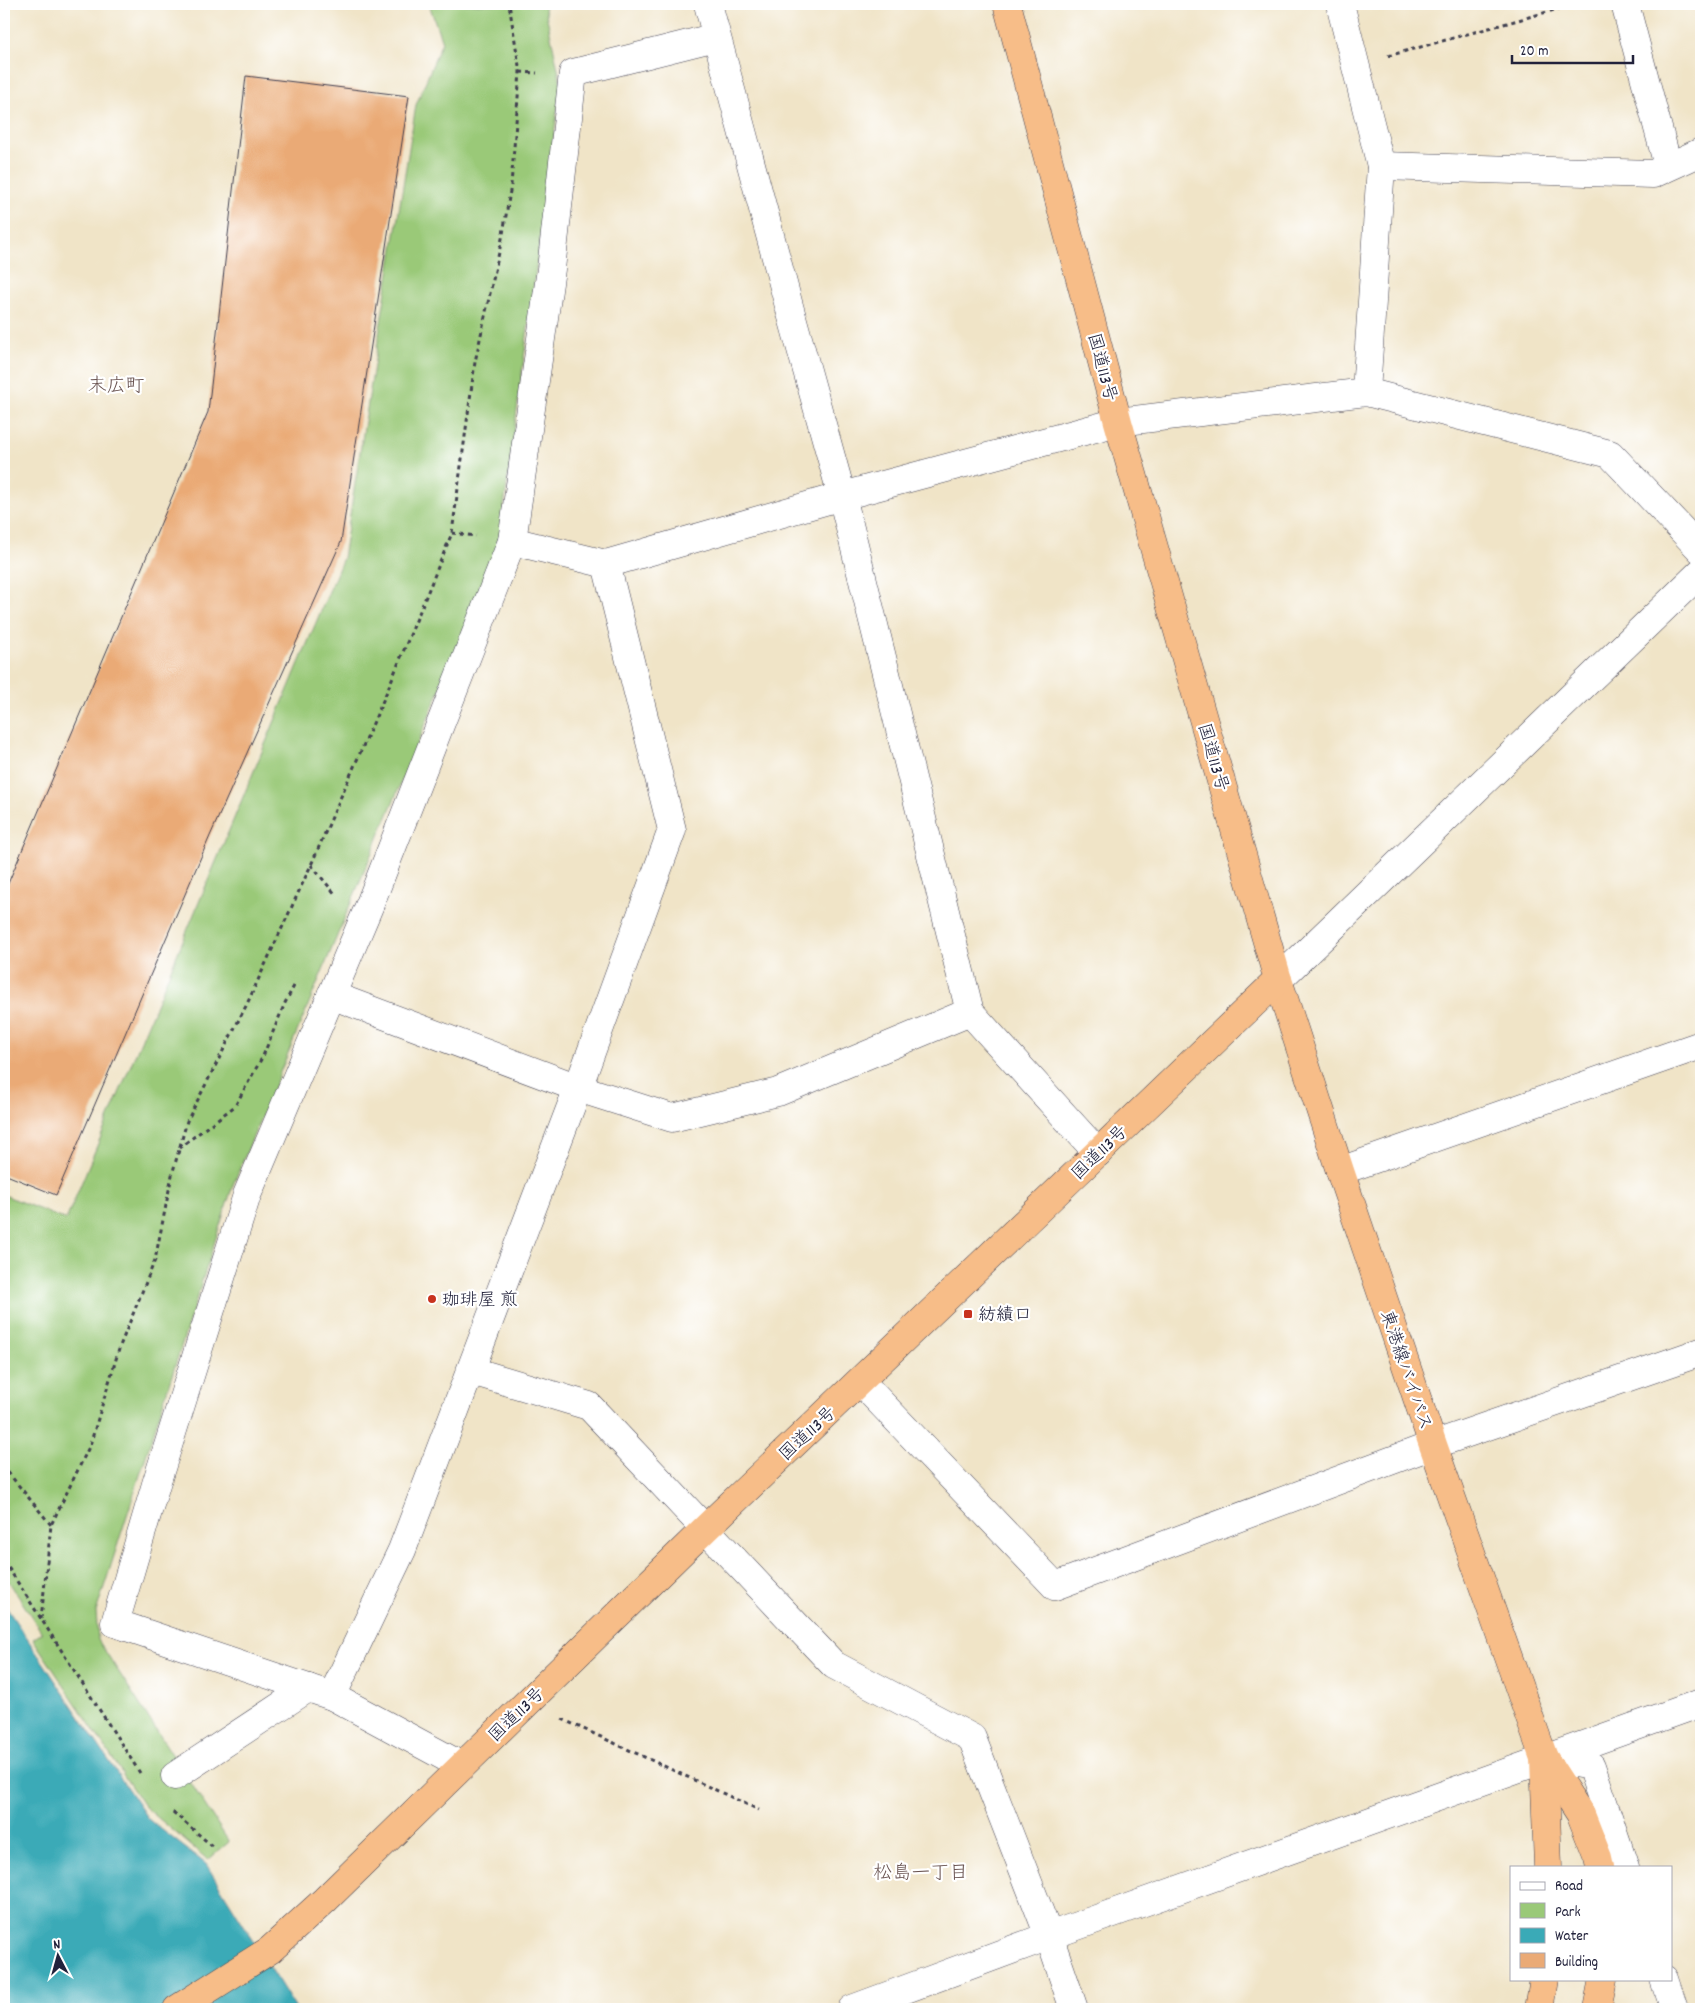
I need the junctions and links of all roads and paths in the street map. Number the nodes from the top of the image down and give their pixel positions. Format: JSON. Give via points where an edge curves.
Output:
{"nodes":[{"id":1,"x":509,"y":4,"type":"edge"},
{"id":2,"x":710,"y":4,"type":"edge"},
{"id":3,"x":1008,"y":4,"type":"edge"},
{"id":4,"x":1340,"y":4,"type":"edge"},
{"id":5,"x":1576,"y":4,"type":"edge"},
{"id":6,"x":1625,"y":4,"type":"edge"},
{"id":7,"x":716,"y":38,"type":"junction"},
{"id":8,"x":1356,"y":65,"type":"junction"},
{"id":9,"x":1701,"y":152,"type":"edge"},
{"id":10,"x":1381,"y":166,"type":"junction"},
{"id":11,"x":1668,"y":166,"type":"junction"},
{"id":12,"x":1366,"y":392,"type":"junction"},
{"id":13,"x":1118,"y":422,"type":"junction"},
{"id":14,"x":842,"y":496,"type":"junction"},
{"id":15,"x":512,"y":541,"type":"junction"},
{"id":16,"x":1701,"y":550,"type":"edge"},
{"id":17,"x":606,"y":564,"type":"junction"},
{"id":18,"x":1701,"y":572,"type":"edge"},
{"id":19,"x":297,"y":980,"type":"dead end"},
{"id":20,"x":1278,"y":980,"type":"junction"},
{"id":21,"x":331,"y":996,"type":"junction"},
{"id":22,"x":970,"y":1012,"type":"junction"},
{"id":23,"x":1701,"y":1045,"type":"edge"},
{"id":24,"x":578,"y":1088,"type":"junction"},
{"id":25,"x":179,"y":1149,"type":"junction"},
{"id":26,"x":1098,"y":1153,"type":"junction"},
{"id":27,"x":1340,"y":1171,"type":"junction"},
{"id":28,"x":1701,"y":1352,"type":"edge"},
{"id":29,"x":472,"y":1370,"type":"junction"},
{"id":30,"x":861,"y":1382,"type":"junction"},
{"id":31,"x":1433,"y":1445,"type":"junction"},
{"id":32,"x":4,"y":1457,"type":"edge"},
{"id":33,"x":51,"y":1525,"type":"junction"},
{"id":34,"x":705,"y":1529,"type":"junction"},
{"id":35,"x":4,"y":1561,"type":"edge"},
{"id":36,"x":41,"y":1620,"type":"junction"},
{"id":37,"x":320,"y":1692,"type":"junction"},
{"id":38,"x":527,"y":1703,"type":"junction"},
{"id":39,"x":1701,"y":1703,"type":"edge"},
{"id":40,"x":1544,"y":1758,"type":"junction"},
{"id":41,"x":462,"y":1766,"type":"junction"},
{"id":42,"x":176,"y":1776,"type":"dead end"},
{"id":43,"x":143,"y":1778,"type":"dead end"},
{"id":44,"x":168,"y":1808,"type":"dead end"},
{"id":45,"x":759,"y":1810,"type":"dead end"},
{"id":46,"x":212,"y":1846,"type":"dead end"},
{"id":47,"x":1548,"y":1866,"type":"edge"},
{"id":48,"x":1600,"y":1866,"type":"edge"},
{"id":49,"x":1625,"y":1866,"type":"edge"},
{"id":50,"x":1049,"y":1936,"type":"junction"},
{"id":51,"x":1544,"y":1980,"type":"edge"},
{"id":52,"x":1603,"y":1980,"type":"edge"},
{"id":53,"x":1664,"y":1980,"type":"edge"},
{"id":54,"x":910,"y":1999,"type":"edge"},
{"id":55,"x":177,"y":2009,"type":"edge"},
{"id":56,"x":852,"y":2009,"type":"edge"},
{"id":57,"x":1074,"y":2009,"type":"edge"},
{"id":58,"x":1540,"y":2009,"type":"edge"},
{"id":59,"x":1597,"y":2009,"type":"edge"},
{"id":60,"x":1674,"y":2009,"type":"edge"}],
"edges":[{"from":1,"to":25,"type":"path","via":[[520,72],[511,185],[475,362],[452,533],[385,696],[247,1004],[187,1121]]},
{"from":2,"to":7,"type":"street"},
{"from":3,"to":13,"type":"highway","name":"国道113号"},
{"from":4,"to":8,"type":"street"},
{"from":5,"to":8,"type":"path"},
{"from":6,"to":11,"type":"street"},
{"from":7,"to":14,"type":"street"},
{"from":7,"to":15,"type":"street","via":[[573,73],[551,269]]},
{"from":8,"to":10,"type":"street"},
{"from":9,"to":11,"type":"street"},
{"from":10,"to":11,"type":"street","via":[[1652,174]]},
{"from":10,"to":12,"type":"street"},
{"from":12,"to":13,"type":"street"},
{"from":12,"to":16,"type":"street","via":[[1610,454]]},
{"from":13,"to":14,"type":"street"},
{"from":13,"to":20,"type":"highway","name":"国道113号"},
{"from":14,"to":17,"type":"street"},
{"from":14,"to":22,"type":"street"},
{"from":15,"to":17,"type":"street"},
{"from":15,"to":21,"type":"street"},
{"from":17,"to":24,"type":"street","via":[[672,830]]},
{"from":18,"to":20,"type":"street"},
{"from":19,"to":25,"type":"path","via":[[263,1056],[235,1106]]},
{"from":20,"to":26,"type":"highway","name":"国道113号"},
{"from":20,"to":27,"type":"highway","name":"東港線バイパス"},
{"from":21,"to":24,"type":"street"},
{"from":21,"to":37,"type":"street","via":[[247,1195],[115,1623]]},
{"from":22,"to":24,"type":"street","via":[[778,1092],[672,1118]]},
{"from":22,"to":26,"type":"street"},
{"from":23,"to":27,"type":"street"},
{"from":24,"to":29,"type":"street"},
{"from":25,"to":33,"type":"path","via":[[155,1260],[120,1346],[90,1445]]},
{"from":26,"to":30,"type":"highway","name":"国道113号"},
{"from":27,"to":31,"type":"highway","name":"東港線バイパス"},
{"from":28,"to":31,"type":"street"},
{"from":29,"to":34,"type":"street","via":[[590,1406]]},
{"from":29,"to":37,"type":"street","via":[[402,1550]]},
{"from":30,"to":31,"type":"street","via":[[1055,1586]]},
{"from":30,"to":34,"type":"highway","name":"国道113号"},
{"from":31,"to":40,"type":"highway","name":"東港線バイパス"},
{"from":32,"to":33,"type":"path","via":[[6,1470]]},
{"from":33,"to":36,"type":"path"},
{"from":34,"to":38,"type":"highway","name":"国道113号"},
{"from":34,"to":50,"type":"street","via":[[834,1665],[972,1738]]},
{"from":35,"to":36,"type":"path"},
{"from":36,"to":43,"type":"path"},
{"from":37,"to":41,"type":"street"},
{"from":37,"to":42,"type":"street"},
{"from":38,"to":41,"type":"highway","name":"国道113号"},
{"from":38,"to":45,"type":"path"},
{"from":39,"to":40,"type":"street"},
{"from":40,"to":47,"type":"highway","name":"東港線バイパス"},
{"from":40,"to":48,"type":"highway","name":"東港線バイパス","via":[[1581,1815]]},
{"from":40,"to":49,"type":"street","via":[[1591,1766]]},
{"from":40,"to":50,"type":"street"},
{"from":41,"to":55,"type":"highway","name":"国道113号","via":[[270,1950]]},
{"from":44,"to":46,"type":"path"},
{"from":50,"to":54,"type":"street"},
{"from":50,"to":57,"type":"street"},
{"from":51,"to":58,"type":"highway"},
{"from":52,"to":59,"type":"highway"},
{"from":53,"to":60,"type":"street"},
{"from":54,"to":56,"type":"street"}]}
